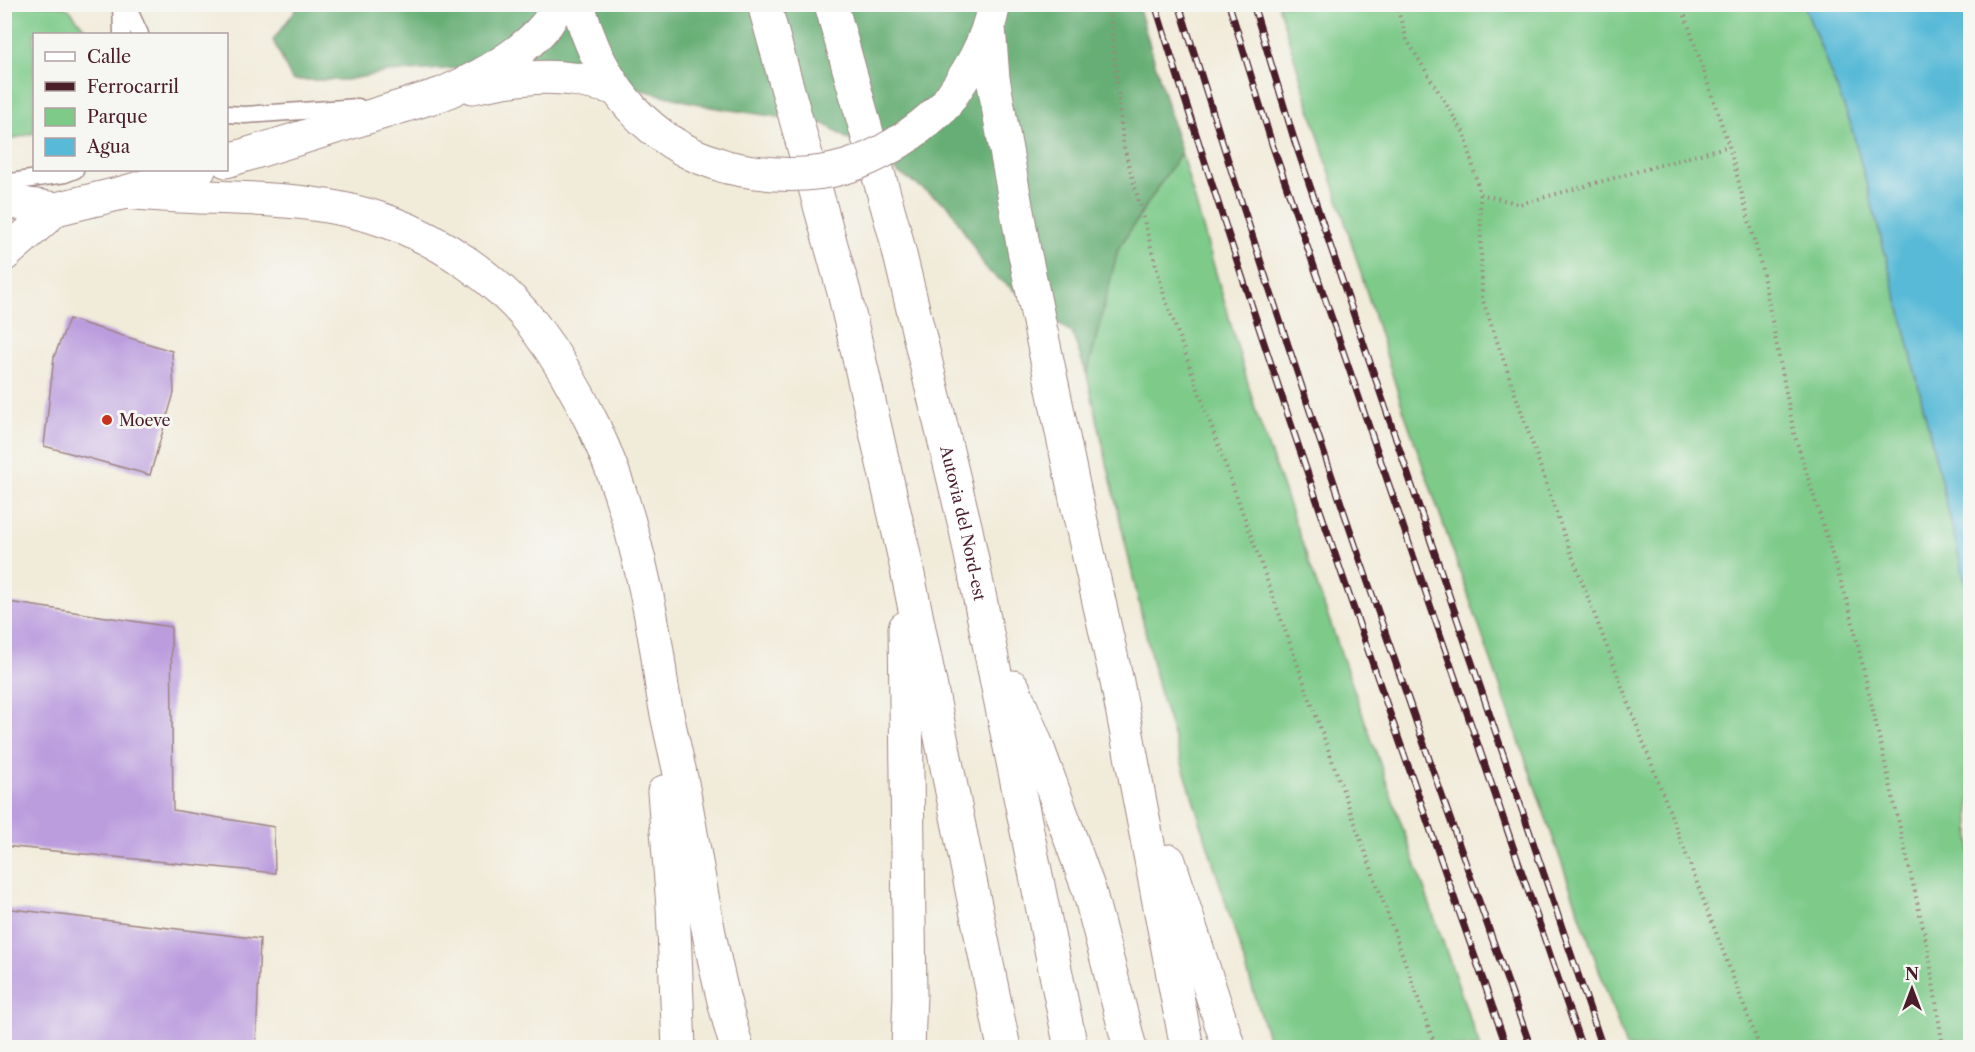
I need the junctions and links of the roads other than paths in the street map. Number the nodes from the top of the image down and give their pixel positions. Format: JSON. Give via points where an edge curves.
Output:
{"nodes":[{"id":1,"x":124,"y":4,"type":"edge"},
{"id":2,"x":558,"y":4,"type":"edge"},
{"id":3,"x":579,"y":4,"type":"edge"},
{"id":4,"x":764,"y":4,"type":"edge"},
{"id":5,"x":831,"y":4,"type":"edge"},
{"id":6,"x":992,"y":16,"type":"edge"},
{"id":7,"x":122,"y":33,"type":"edge"},
{"id":8,"x":139,"y":33,"type":"edge"},
{"id":9,"x":615,"y":88,"type":"junction"},
{"id":10,"x":442,"y":94,"type":"junction"},
{"id":11,"x":228,"y":114,"type":"edge"},
{"id":12,"x":228,"y":160,"type":"edge"},
{"id":13,"x":72,"y":171,"type":"edge"},
{"id":14,"x":196,"y":171,"type":"edge"},
{"id":15,"x":4,"y":183,"type":"edge"},
{"id":16,"x":126,"y":192,"type":"junction"},
{"id":17,"x":4,"y":201,"type":"edge"},
{"id":18,"x":56,"y":208,"type":"junction"},
{"id":19,"x":4,"y":255,"type":"edge"},
{"id":20,"x":904,"y":555,"type":"junction"},
{"id":21,"x":982,"y":610,"type":"junction"},
{"id":22,"x":662,"y":691,"type":"junction"},
{"id":23,"x":1127,"y":733,"type":"junction"},
{"id":24,"x":679,"y":1047,"type":"edge"},
{"id":25,"x":737,"y":1047,"type":"edge"},
{"id":26,"x":909,"y":1047,"type":"edge"},
{"id":27,"x":1004,"y":1047,"type":"edge"},
{"id":28,"x":1071,"y":1047,"type":"edge"},
{"id":29,"x":1130,"y":1047,"type":"edge"},
{"id":30,"x":1187,"y":1047,"type":"edge"},
{"id":31,"x":1229,"y":1047,"type":"edge"}],
"edges":[{"from":1,"to":7,"type":"lane"},
{"from":1,"to":8,"type":"lane"},
{"from":2,"to":10,"type":"main road","via":[[547,24],[519,49],[492,69]]},
{"from":3,"to":9,"type":"main road","via":[[586,34]]},
{"from":4,"to":20,"type":"main road","via":[[844,292]]},
{"from":5,"to":21,"type":"main road","name":"Autovia del Nord-est","via":[[895,234]]},
{"from":6,"to":9,"type":"main road","bridge":true,"via":[[972,66],[945,105],[893,147],[833,171],[791,176],[727,167],[663,136]]},
{"from":6,"to":23,"type":"main road","via":[[993,78],[999,122]]},
{"from":9,"to":10,"type":"main road","via":[[571,79],[541,78],[516,79]]},
{"from":10,"to":11,"type":"lane","via":[[347,108]]},
{"from":10,"to":12,"type":"main road"},
{"from":13,"to":15,"type":"lane"},
{"from":14,"to":16,"type":"main road"},
{"from":16,"to":18,"type":"main road"},
{"from":16,"to":22,"type":"main road","via":[[334,205],[434,241],[501,291],[533,324],[559,363],[606,455],[632,532]]},
{"from":17,"to":18,"type":"main road"},
{"from":18,"to":19,"type":"main road"},
{"from":20,"to":26,"type":"main road"},
{"from":20,"to":27,"type":"main road"},
{"from":21,"to":28,"type":"main road","name":"Autovia del Nord-est"},
{"from":21,"to":29,"type":"main road","via":[[1037,746],[1089,891]]},
{"from":22,"to":24,"type":"main road"},
{"from":22,"to":25,"type":"main road","via":[[707,928]]},
{"from":23,"to":30,"type":"main road"},
{"from":23,"to":31,"type":"main road"}]}
